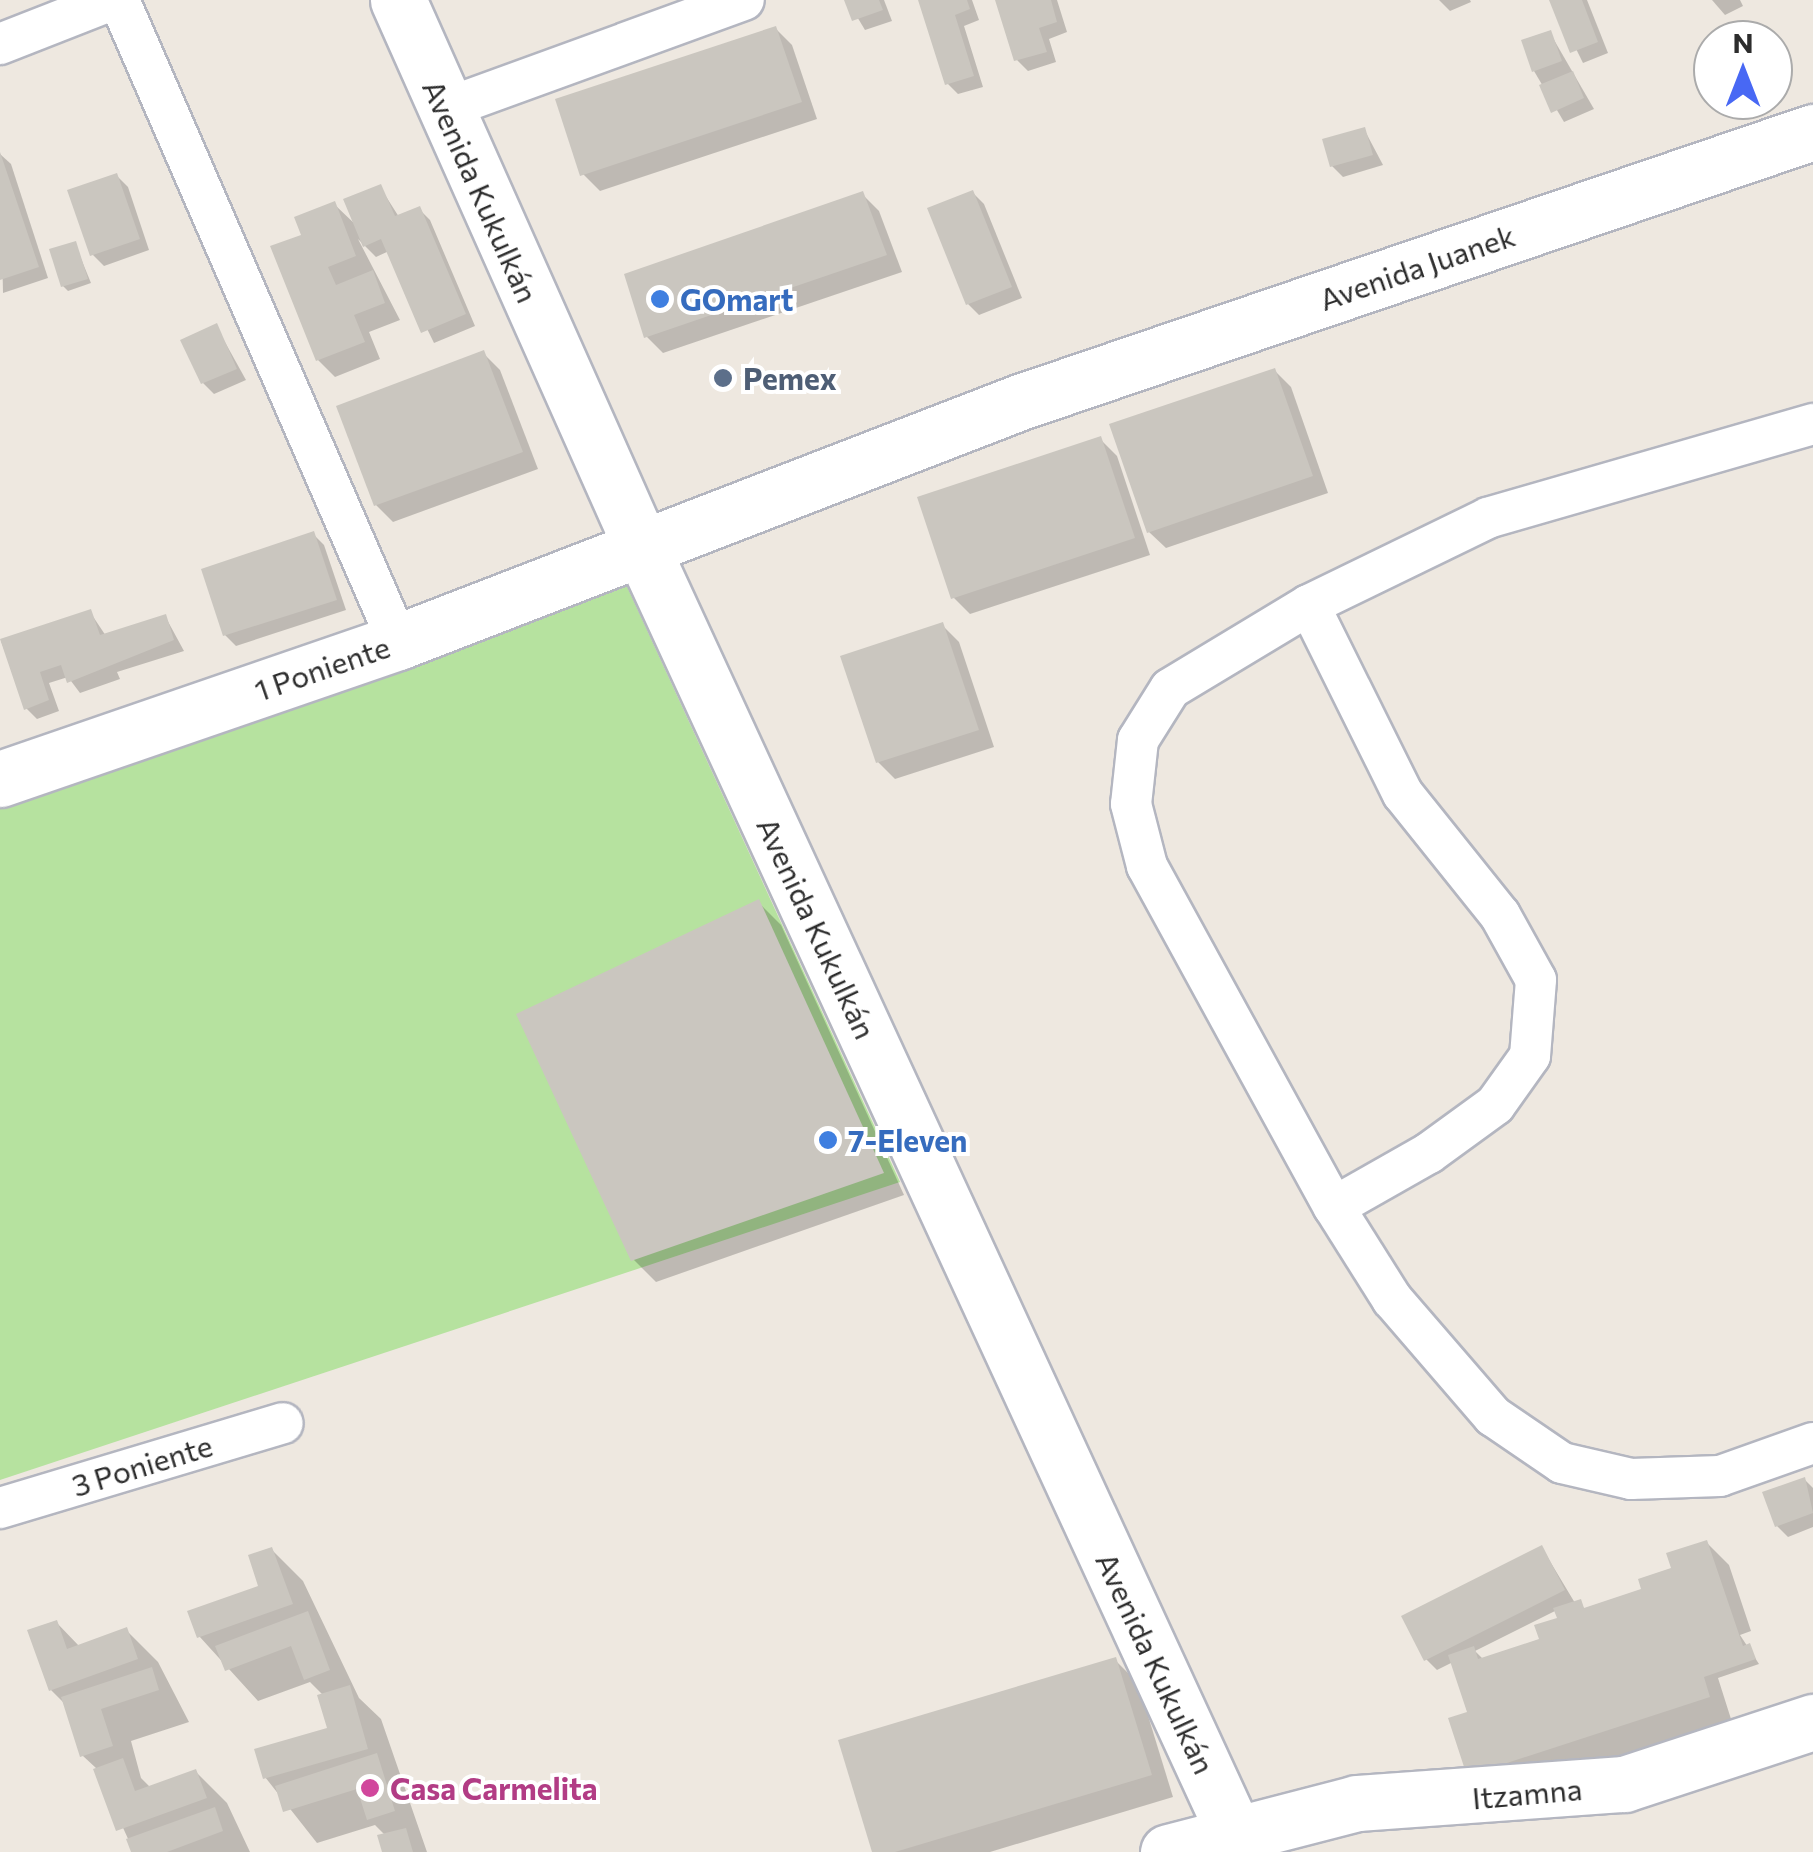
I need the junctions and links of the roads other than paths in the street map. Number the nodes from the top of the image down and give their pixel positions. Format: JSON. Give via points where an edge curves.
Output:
{"nodes":[{"id":1,"x":116,"y":0,"type":"edge"},
{"id":2,"x":398,"y":0,"type":"edge"},
{"id":3,"x":744,"y":0,"type":"edge"},
{"id":4,"x":0,"y":44,"type":"edge"},
{"id":5,"x":444,"y":109,"type":"junction"},
{"id":6,"x":1813,"y":132,"type":"edge"},
{"id":7,"x":1813,"y":424,"type":"edge"},
{"id":8,"x":641,"y":546,"type":"junction"},
{"id":9,"x":1309,"y":605,"type":"junction"},
{"id":10,"x":398,"y":642,"type":"junction"},
{"id":11,"x":5,"y":767,"type":"edge"},
{"id":12,"x":1334,"y":1207,"type":"junction"},
{"id":13,"x":284,"y":1423,"type":"dead end"},
{"id":14,"x":1813,"y":1443,"type":"edge"},
{"id":15,"x":0,"y":1508,"type":"edge"},
{"id":16,"x":1813,"y":1722,"type":"edge"},
{"id":17,"x":1238,"y":1842,"type":"edge"},
{"id":18,"x":1168,"y":1852,"type":"edge"}],
"edges":[{"from":1,"to":4,"type":"street"},
{"from":1,"to":10,"type":"street"},
{"from":2,"to":5,"type":"street","name":"Avenida Kukulkán"},
{"from":3,"to":5,"type":"street"},
{"from":5,"to":8,"type":"street","name":"Avenida Kukulkán"},
{"from":6,"to":8,"type":"street","name":"Avenida Juanek","via":[[1020,402]]},
{"from":7,"to":9,"type":"street","via":[[1488,518]]},
{"from":8,"to":10,"type":"street","name":"1 Poniente"},
{"from":8,"to":17,"type":"street","name":"Avenida Kukulkán"},
{"from":9,"to":12,"type":"street","via":[[1170,689],[1138,740],[1132,804],[1147,866]]},
{"from":9,"to":12,"type":"street","via":[[1402,794],[1500,915],[1536,980],[1530,1056],[1494,1105],[1429,1153]]},
{"from":10,"to":11,"type":"street","name":"1 Poniente"},
{"from":12,"to":14,"type":"street","via":[[1392,1300],[1493,1416],[1562,1464],[1632,1480],[1720,1476]]},
{"from":13,"to":15,"type":"street","name":"3 Poniente"},
{"from":16,"to":17,"type":"street","name":"Itzamna","via":[[1624,1784],[1357,1803]]},
{"from":17,"to":18,"type":"street","name":"Itzamna"}]}
